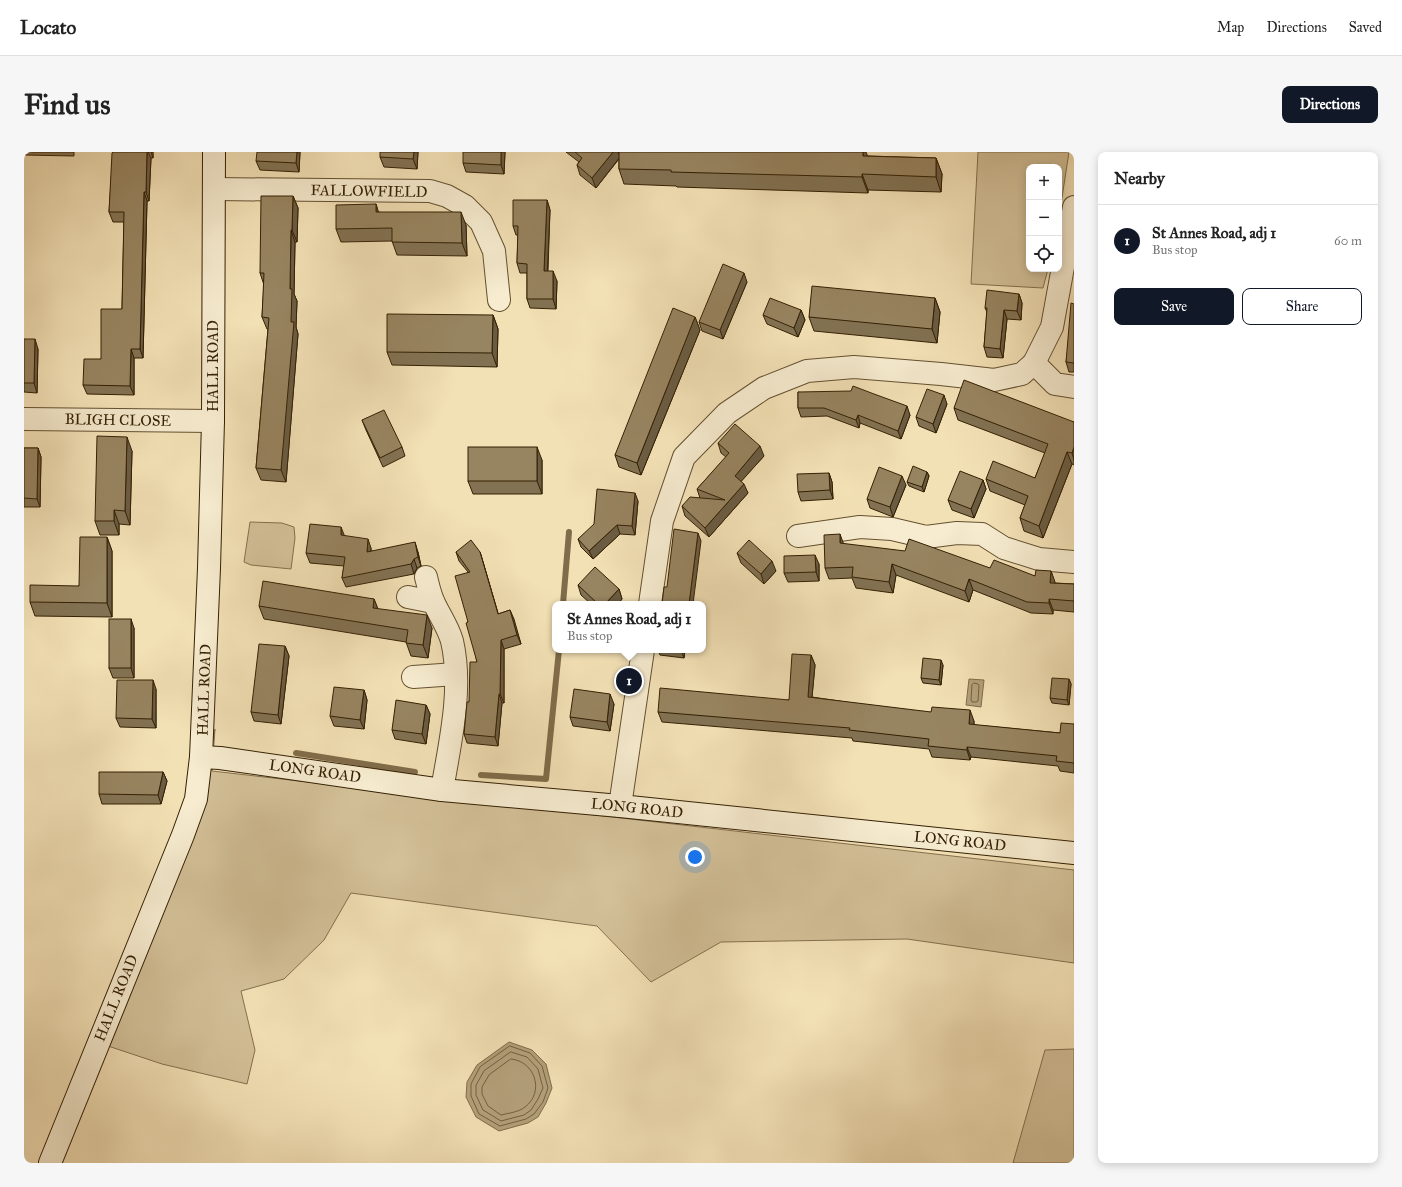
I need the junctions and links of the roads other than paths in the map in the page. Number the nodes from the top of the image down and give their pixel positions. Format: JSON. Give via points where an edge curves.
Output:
{"nodes":[{"id":1,"x":214,"y":152,"type":"edge"},
{"id":2,"x":214,"y":189,"type":"junction"},
{"id":3,"x":1074,"y":208,"type":"edge"},
{"id":4,"x":500,"y":300,"type":"dead end"},
{"id":5,"x":1034,"y":363,"type":"junction"},
{"id":6,"x":1074,"y":387,"type":"edge"},
{"id":7,"x":24,"y":419,"type":"edge"},
{"id":8,"x":213,"y":421,"type":"junction"},
{"id":9,"x":798,"y":536,"type":"dead end"},
{"id":10,"x":1074,"y":562,"type":"edge"},
{"id":11,"x":426,"y":577,"type":"dead end"},
{"id":12,"x":408,"y":597,"type":"dead end"},
{"id":13,"x":650,"y":601,"type":"edge"},
{"id":14,"x":433,"y":602,"type":"junction"},
{"id":15,"x":643,"y":653,"type":"edge"},
{"id":16,"x":456,"y":674,"type":"junction"},
{"id":17,"x":413,"y":677,"type":"dead end"},
{"id":18,"x":201,"y":758,"type":"junction"},
{"id":19,"x":442,"y":790,"type":"junction"},
{"id":20,"x":620,"y":806,"type":"junction"},
{"id":21,"x":1074,"y":853,"type":"edge"},
{"id":22,"x":50,"y":1163,"type":"edge"}],
"edges":[{"from":1,"to":2,"type":"street","name":"HALL ROAD"},
{"from":2,"to":4,"type":"street","name":"FALLOWFIELD","via":[[430,191],[447,196],[465,206],[481,222],[494,251]]},
{"from":2,"to":8,"type":"street","name":"HALL ROAD"},
{"from":3,"to":5,"type":"street","via":[[1052,327]]},
{"from":5,"to":6,"type":"street","via":[[1055,384]]},
{"from":5,"to":13,"type":"street","via":[[1022,374],[994,380],[854,367],[807,371],[764,388],[727,413],[684,456],[662,521]]},
{"from":7,"to":8,"type":"street","name":"BLIGH CLOSE"},
{"from":8,"to":18,"type":"street","name":"HALL ROAD","via":[[210,568]]},
{"from":9,"to":10,"type":"street","via":[[860,527],[892,529],[926,537],[957,533],[982,534],[1004,548],[1038,559]]},
{"from":11,"to":14,"type":"street"},
{"from":12,"to":14,"type":"street"},
{"from":14,"to":16,"type":"street","via":[[452,641]]},
{"from":15,"to":20,"type":"street"},
{"from":16,"to":17,"type":"street"},
{"from":16,"to":19,"type":"street"},
{"from":18,"to":19,"type":"street","name":"LONG ROAD","via":[[220,758]]},
{"from":18,"to":22,"type":"street","name":"HALL ROAD","via":[[196,800],[183,835]]},
{"from":19,"to":20,"type":"street","name":"LONG ROAD"},
{"from":20,"to":21,"type":"street","name":"LONG ROAD"}]}
